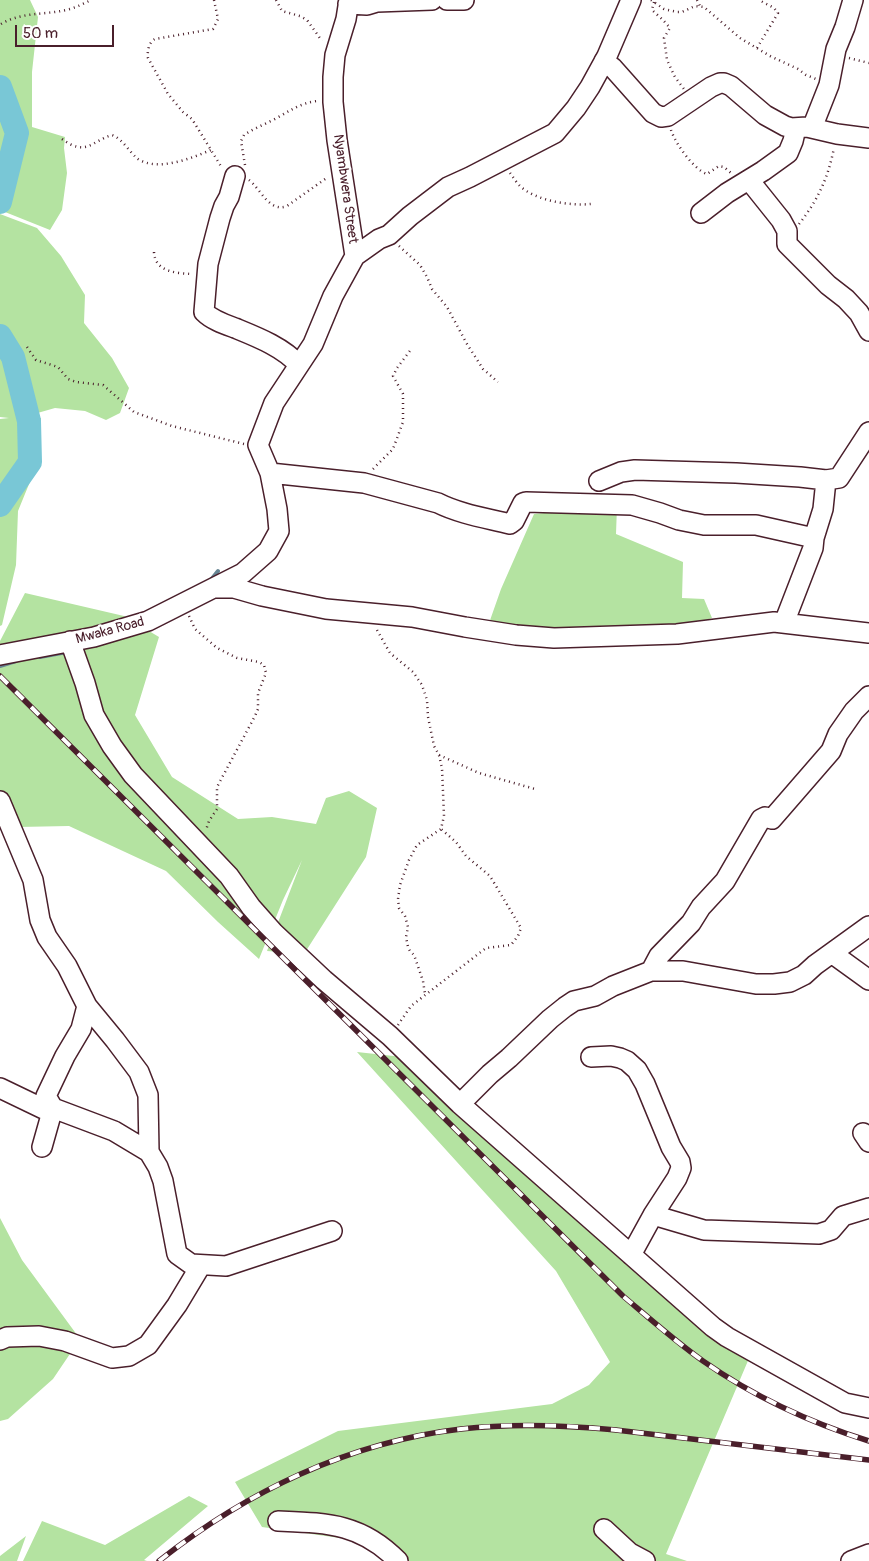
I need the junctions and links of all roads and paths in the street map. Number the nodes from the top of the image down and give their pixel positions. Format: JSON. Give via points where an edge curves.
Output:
{"nodes":[{"id":1,"x":91,"y":0,"type":"edge"},
{"id":2,"x":214,"y":0,"type":"edge"},
{"id":3,"x":276,"y":0,"type":"edge"},
{"id":4,"x":432,"y":0,"type":"edge"},
{"id":5,"x":447,"y":0,"type":"edge"},
{"id":6,"x":464,"y":0,"type":"edge"},
{"id":7,"x":631,"y":0,"type":"edge"},
{"id":8,"x":697,"y":0,"type":"edge"},
{"id":9,"x":759,"y":0,"type":"edge"},
{"id":10,"x":853,"y":0,"type":"edge"},
{"id":11,"x":653,"y":1,"type":"edge"},
{"id":12,"x":349,"y":2,"type":"edge"},
{"id":13,"x":700,"y":6,"type":"junction"},
{"id":14,"x":1,"y":24,"type":"dead end"},
{"id":15,"x":757,"y":48,"type":"junction"},
{"id":16,"x":835,"y":54,"type":"junction"},
{"id":17,"x":335,"y":55,"type":"junction"},
{"id":18,"x":604,"y":61,"type":"junction"},
{"id":19,"x":869,"y":63,"type":"edge"},
{"id":20,"x":828,"y":84,"type":"junction"},
{"id":21,"x":333,"y":100,"type":"junction"},
{"id":22,"x":692,"y":100,"type":"junction"},
{"id":23,"x":668,"y":116,"type":"junction"},
{"id":24,"x":804,"y":128,"type":"junction"},
{"id":25,"x":837,"y":134,"type":"junction"},
{"id":26,"x":869,"y":138,"type":"edge"},
{"id":27,"x":62,"y":139,"type":"dead end"},
{"id":28,"x":211,"y":150,"type":"junction"},
{"id":29,"x":502,"y":160,"type":"junction"},
{"id":30,"x":342,"y":169,"type":"junction"},
{"id":31,"x":240,"y":177,"type":"junction"},
{"id":32,"x":745,"y":183,"type":"junction"},
{"id":33,"x":591,"y":204,"type":"dead end"},
{"id":34,"x":701,"y":213,"type":"dead end"},
{"id":35,"x":798,"y":226,"type":"dead end"},
{"id":36,"x":389,"y":235,"type":"junction"},
{"id":37,"x":154,"y":252,"type":"dead end"},
{"id":38,"x":355,"y":256,"type":"junction"},
{"id":39,"x":208,"y":275,"type":"junction"},
{"id":40,"x":869,"y":331,"type":"edge"},
{"id":41,"x":27,"y":347,"type":"dead end"},
{"id":42,"x":412,"y":348,"type":"dead end"},
{"id":43,"x":299,"y":365,"type":"junction"},
{"id":44,"x":498,"y":382,"type":"dead end"},
{"id":45,"x":869,"y":432,"type":"edge"},
{"id":46,"x":258,"y":445,"type":"junction"},
{"id":47,"x":270,"y":473,"type":"junction"},
{"id":48,"x":826,"y":480,"type":"junction"},
{"id":49,"x":599,"y":481,"type":"dead end"},
{"id":50,"x":364,"y":483,"type":"junction"},
{"id":51,"x":814,"y":538,"type":"junction"},
{"id":52,"x":213,"y":588,"type":"junction"},
{"id":53,"x":184,"y":603,"type":"junction"},
{"id":54,"x":369,"y":612,"type":"junction"},
{"id":55,"x":784,"y":623,"type":"junction"},
{"id":56,"x":869,"y":632,"type":"edge"},
{"id":57,"x":70,"y":641,"type":"junction"},
{"id":58,"x":0,"y":655,"type":"edge"},
{"id":59,"x":869,"y":696,"type":"edge"},
{"id":60,"x":439,"y":755,"type":"junction"},
{"id":61,"x":535,"y":789,"type":"dead end"},
{"id":62,"x":0,"y":801,"type":"edge"},
{"id":63,"x":441,"y":829,"type":"junction"},
{"id":64,"x":204,"y":849,"type":"junction"},
{"id":65,"x":869,"y":926,"type":"edge"},
{"id":66,"x":833,"y":954,"type":"junction"},
{"id":67,"x":651,"y":971,"type":"junction"},
{"id":68,"x":869,"y":980,"type":"edge"},
{"id":69,"x":425,"y":994,"type":"junction"},
{"id":70,"x":86,"y":1006,"type":"junction"},
{"id":71,"x":390,"y":1036,"type":"junction"},
{"id":72,"x":591,"y":1057,"type":"dead end"},
{"id":73,"x":0,"y":1088,"type":"edge"},
{"id":74,"x":460,"y":1104,"type":"junction"},
{"id":75,"x":52,"y":1110,"type":"junction"},
{"id":76,"x":42,"y":1147,"type":"dead end"},
{"id":77,"x":149,"y":1152,"type":"junction"},
{"id":78,"x":869,"y":1208,"type":"edge"},
{"id":79,"x":653,"y":1215,"type":"junction"},
{"id":80,"x":332,"y":1231,"type":"dead end"},
{"id":81,"x":631,"y":1255,"type":"junction"},
{"id":82,"x":201,"y":1265,"type":"junction"},
{"id":83,"x":0,"y":1340,"type":"edge"},
{"id":84,"x":869,"y":1408,"type":"edge"},
{"id":85,"x":278,"y":1521,"type":"dead end"},
{"id":86,"x":604,"y":1529,"type":"dead end"},
{"id":87,"x":869,"y":1554,"type":"edge"},
{"id":88,"x":398,"y":1561,"type":"edge"},
{"id":89,"x":645,"y":1561,"type":"edge"},
{"id":90,"x":851,"y":1561,"type":"edge"}],
"edges":[{"from":1,"to":14,"type":"path","via":[[65,10],[9,19]]},
{"from":2,"to":28,"type":"path","via":[[218,19],[213,29],[155,39],[151,41],[148,54],[168,94],[192,119]]},
{"from":3,"to":17,"type":"path","via":[[282,11],[307,20]]},
{"from":4,"to":12,"type":"street"},
{"from":5,"to":6,"type":"street"},
{"from":7,"to":18,"type":"street"},
{"from":8,"to":13,"type":"path"},
{"from":9,"to":15,"type":"path","via":[[778,12]]},
{"from":10,"to":16,"type":"street"},
{"from":11,"to":13,"type":"path","via":[[677,12]]},
{"from":11,"to":22,"type":"path","via":[[652,10],[670,28],[664,42],[668,63]]},
{"from":12,"to":17,"type":"street","name":"Nyambwera Street"},
{"from":13,"to":15,"type":"path"},
{"from":15,"to":20,"type":"path"},
{"from":16,"to":19,"type":"path"},
{"from":16,"to":20,"type":"street"},
{"from":17,"to":21,"type":"street","name":"Nyambwera Street"},
{"from":18,"to":23,"type":"street","via":[[653,113],[660,117]]},
{"from":18,"to":29,"type":"street","via":[[576,108],[555,133]]},
{"from":20,"to":24,"type":"street"},
{"from":21,"to":30,"type":"street","name":"Nyambwera Street"},
{"from":21,"to":31,"type":"path","via":[[304,103],[244,135]]},
{"from":22,"to":23,"type":"street"},
{"from":22,"to":24,"type":"street","via":[[710,87],[724,83],[776,122],[791,128]]},
{"from":23,"to":32,"type":"path","via":[[674,137],[700,171],[707,174],[719,166],[724,167]]},
{"from":24,"to":25,"type":"street"},
{"from":24,"to":32,"type":"street","via":[[788,152]]},
{"from":25,"to":26,"type":"street"},
{"from":25,"to":35,"type":"path","via":[[823,188]]},
{"from":27,"to":28,"type":"path","via":[[84,147],[112,135],[139,159],[157,164],[168,164]]},
{"from":28,"to":31,"type":"path","via":[[224,170]]},
{"from":29,"to":33,"type":"path","via":[[519,185],[530,192],[565,204]]},
{"from":29,"to":36,"type":"street","via":[[448,187]]},
{"from":30,"to":31,"type":"path","via":[[282,208],[273,205],[255,185]]},
{"from":30,"to":38,"type":"street","name":"Nyambwera Street"},
{"from":31,"to":39,"type":"street","via":[[220,218]]},
{"from":32,"to":34,"type":"street"},
{"from":32,"to":40,"type":"street","via":[[781,220],[787,231],[787,244],[828,285],[846,298]]},
{"from":36,"to":38,"type":"street"},
{"from":36,"to":44,"type":"path","via":[[420,265],[483,369]]},
{"from":37,"to":39,"type":"path","via":[[154,258],[163,268]]},
{"from":38,"to":43,"type":"street","name":"Nyambwera Street","via":[[333,296],[313,344]]},
{"from":39,"to":43,"type":"street","via":[[204,312],[208,316],[265,341]]},
{"from":41,"to":46,"type":"path","via":[[36,360],[58,367],[68,379],[103,385],[134,412],[172,426]]},
{"from":42,"to":50,"type":"path","via":[[393,376],[403,394],[403,422],[393,449]]},
{"from":43,"to":46,"type":"street","name":"Nyambwera Street","via":[[274,403]]},
{"from":45,"to":48,"type":"street","via":[[839,478]]},
{"from":46,"to":47,"type":"street"},
{"from":47,"to":50,"type":"street"},
{"from":47,"to":52,"type":"street","name":"Mwaka Road","via":[[279,531],[268,551],[243,573]]},
{"from":48,"to":49,"type":"street","via":[[635,470]]},
{"from":48,"to":51,"type":"street","via":[[823,509]]},
{"from":50,"to":51,"type":"street","via":[[510,524],[523,503],[530,501],[632,505],[679,520],[756,525]]},
{"from":51,"to":55,"type":"street"},
{"from":52,"to":53,"type":"street","name":"Mwaka Road"},
{"from":52,"to":54,"type":"street","via":[[234,588],[326,609]]},
{"from":53,"to":57,"type":"street","name":"Mwaka Road","via":[[148,621]]},
{"from":53,"to":64,"type":"path","via":[[196,629],[217,648],[236,658],[259,662],[266,670],[258,693],[258,709],[217,787],[217,809],[206,830]]},
{"from":54,"to":55,"type":"street","via":[[554,638],[677,634],[757,623]]},
{"from":54,"to":60,"type":"path","via":[[390,653],[413,672],[422,685],[434,746]]},
{"from":55,"to":56,"type":"street"},
{"from":57,"to":58,"type":"street","name":"Mwaka Road"},
{"from":57,"to":64,"type":"street","via":[[94,715],[112,746],[133,775]]},
{"from":59,"to":67,"type":"street","via":[[838,734],[831,752],[778,814],[772,819],[761,819],[724,881],[687,928],[659,956]]},
{"from":60,"to":61,"type":"path","via":[[479,774]]},
{"from":60,"to":63,"type":"path","via":[[444,816]]},
{"from":62,"to":70,"type":"street","via":[[33,880],[40,920],[47,937],[67,966]]},
{"from":63,"to":69,"type":"path","via":[[417,845],[400,885],[398,899],[408,926],[408,947],[414,955]]},
{"from":63,"to":69,"type":"path","via":[[490,876],[521,928],[511,945],[486,948]]},
{"from":64,"to":71,"type":"street","via":[[274,933]]},
{"from":65,"to":66,"type":"street"},
{"from":66,"to":67,"type":"street","via":[[804,976],[774,984],[683,971]]},
{"from":66,"to":68,"type":"street"},
{"from":67,"to":74,"type":"street","via":[[565,1006]]},
{"from":69,"to":71,"type":"path","via":[[411,1006]]},
{"from":70,"to":75,"type":"street","via":[[81,1029],[46,1096]]},
{"from":70,"to":77,"type":"street","via":[[139,1072],[148,1095]]},
{"from":71,"to":74,"type":"street"},
{"from":72,"to":79,"type":"street","via":[[620,1058],[637,1070],[680,1162],[680,1172]]},
{"from":73,"to":75,"type":"street"},
{"from":74,"to":81,"type":"street"},
{"from":75,"to":76,"type":"street"},
{"from":75,"to":77,"type":"street","via":[[114,1131]]},
{"from":77,"to":82,"type":"street","via":[[164,1181],[177,1254],[191,1264]]},
{"from":78,"to":79,"type":"street","via":[[843,1216],[831,1230],[819,1234],[704,1230]]},
{"from":79,"to":81,"type":"street"},
{"from":80,"to":82,"type":"street","via":[[226,1266]]},
{"from":81,"to":84,"type":"street","via":[[727,1337],[845,1403]]},
{"from":82,"to":83,"type":"street","via":[[148,1345],[129,1356],[112,1358],[65,1340],[39,1336]]},
{"from":85,"to":88,"type":"street","via":[[333,1524],[374,1541]]},
{"from":86,"to":89,"type":"street","via":[[630,1553]]},
{"from":87,"to":90,"type":"street"}]}
